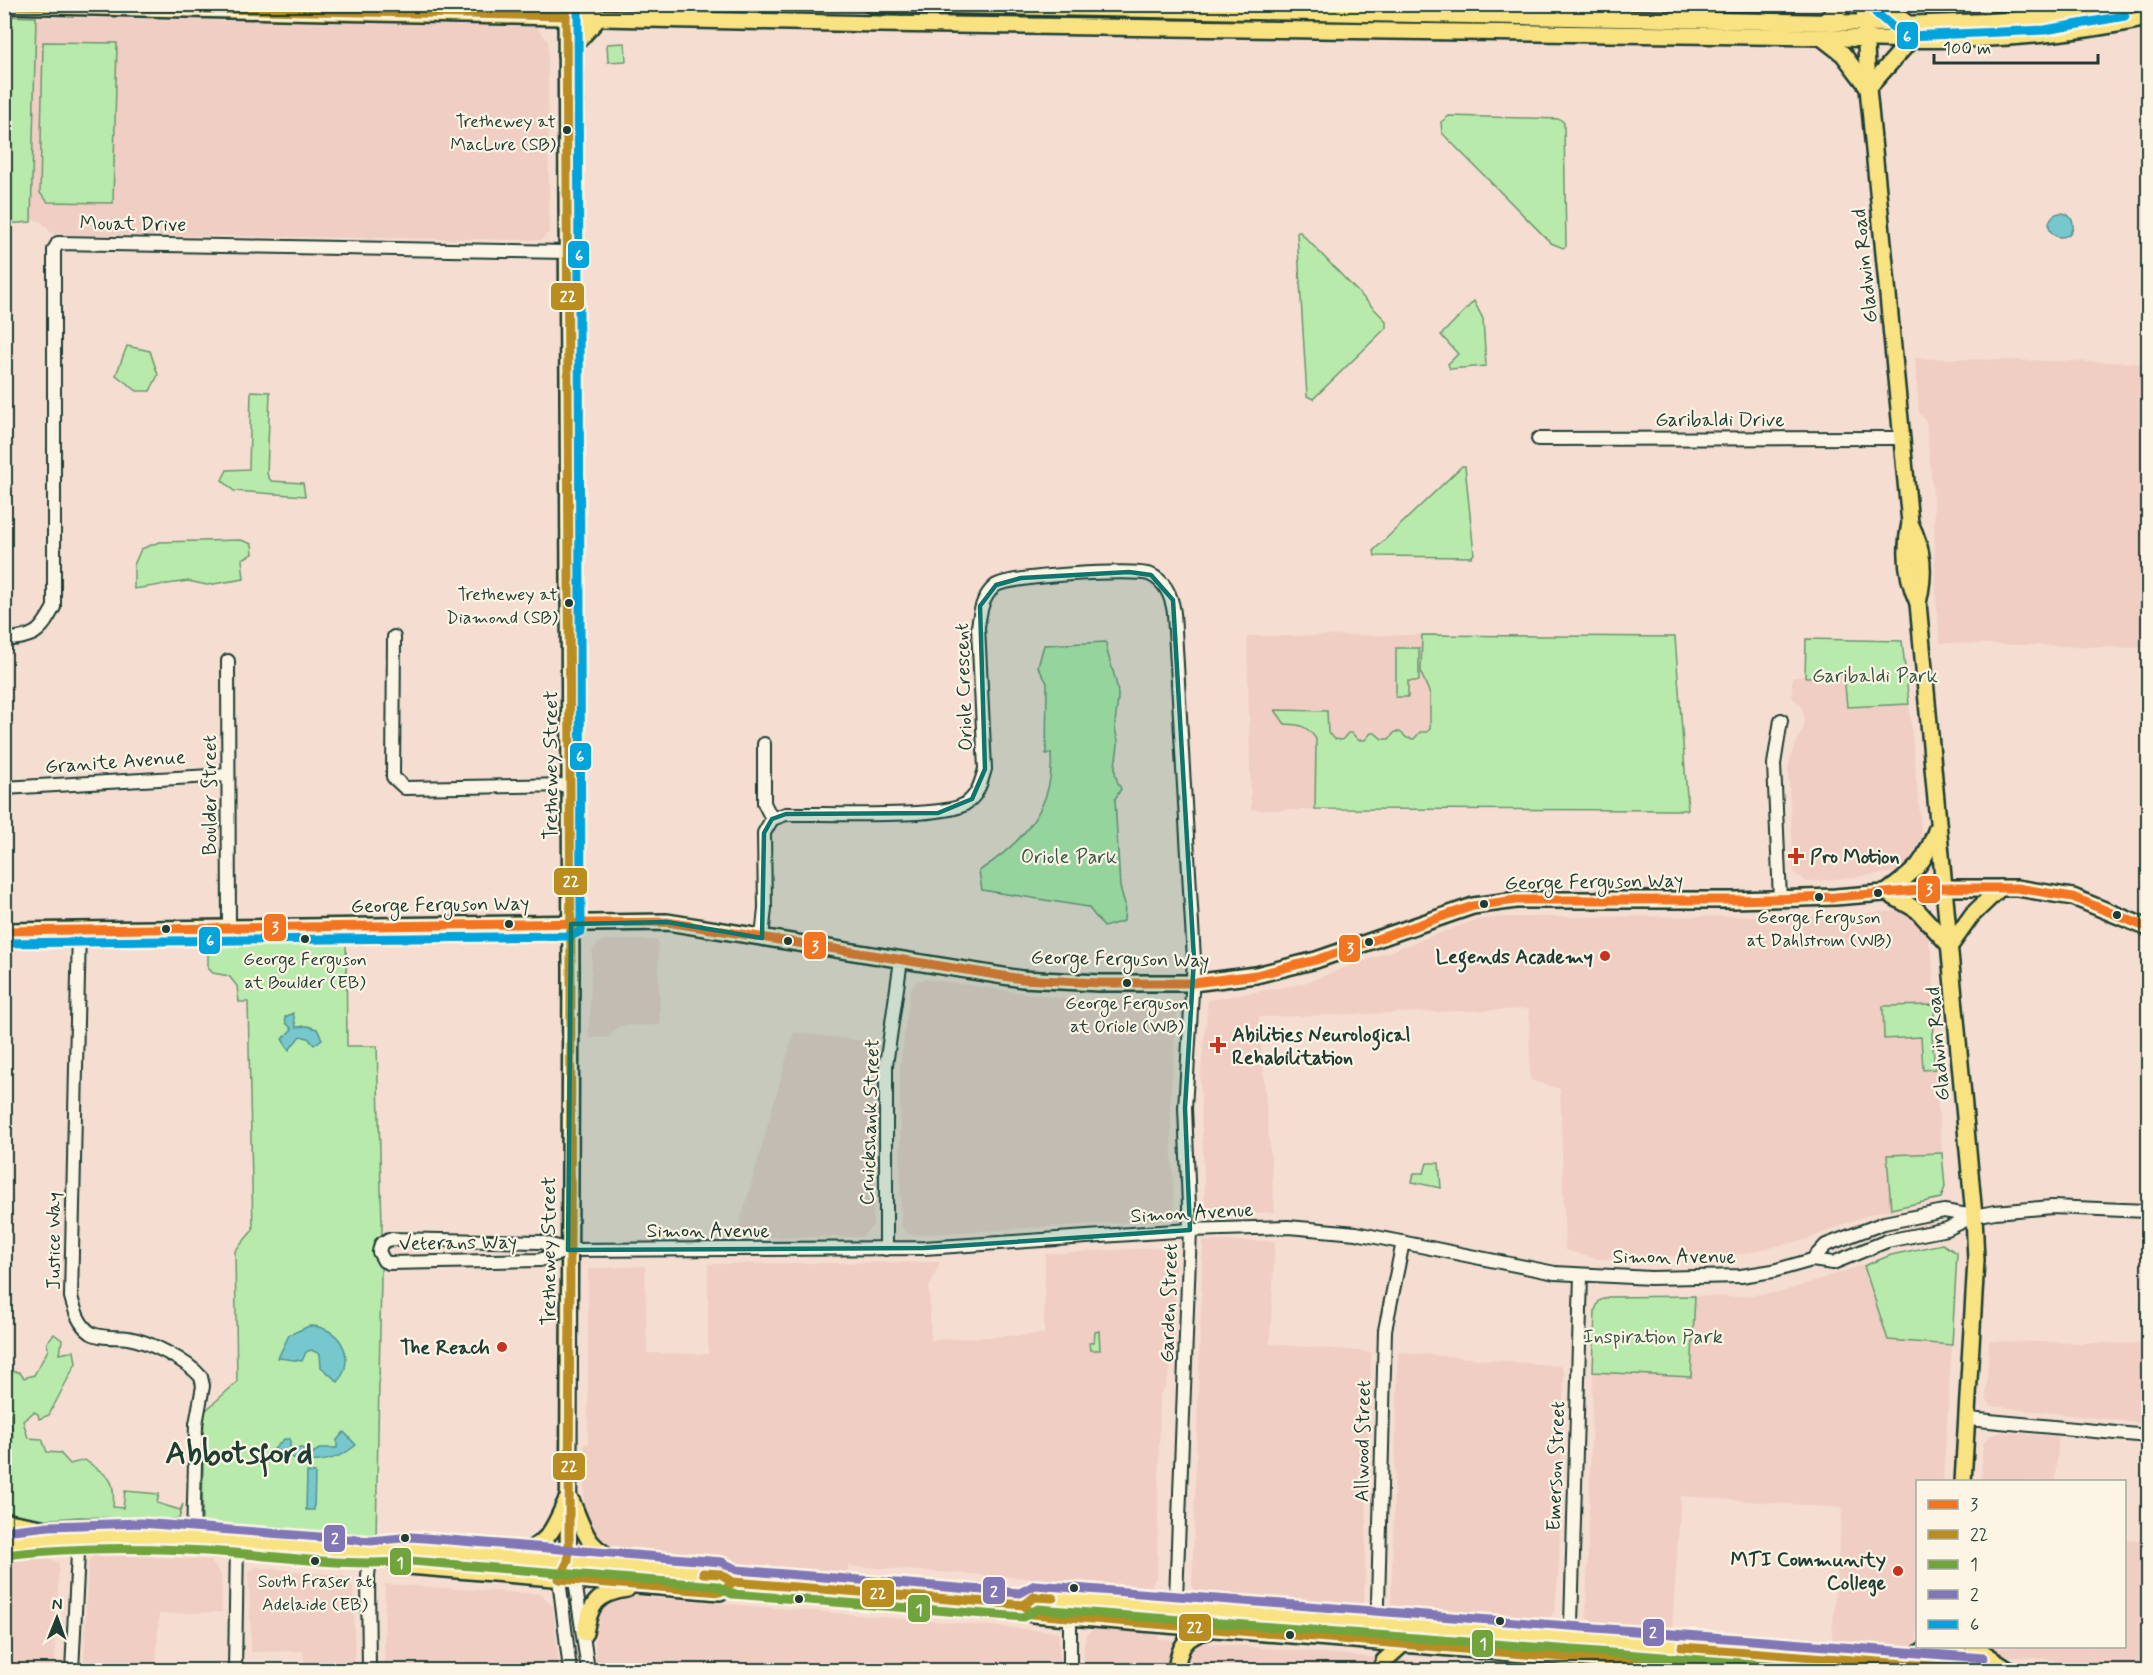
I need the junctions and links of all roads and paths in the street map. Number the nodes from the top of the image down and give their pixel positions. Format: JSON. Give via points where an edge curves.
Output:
{"nodes":[{"id":1,"x":870,"y":4,"type":"edge"},
{"id":2,"x":1845,"y":4,"type":"edge"},
{"id":3,"x":1864,"y":4,"type":"edge"},
{"id":4,"x":1883,"y":4,"type":"edge"},
{"id":5,"x":2123,"y":4,"type":"edge"},
{"id":6,"x":4,"y":5,"type":"edge"},
{"id":7,"x":1276,"y":9,"type":"edge"},
{"id":8,"x":566,"y":10,"type":"edge"},
{"id":9,"x":599,"y":18,"type":"junction"},
{"id":10,"x":2148,"y":18,"type":"edge"},
{"id":11,"x":1825,"y":21,"type":"junction"},
{"id":12,"x":1864,"y":22,"type":"junction"},
{"id":13,"x":1908,"y":24,"type":"junction"},
{"id":14,"x":1276,"y":30,"type":"junction"},
{"id":15,"x":1821,"y":37,"type":"junction"},
{"id":16,"x":1864,"y":38,"type":"junction"},
{"id":17,"x":1910,"y":41,"type":"junction"},
{"id":18,"x":566,"y":54,"type":"junction"},
{"id":19,"x":1868,"y":88,"type":"junction"},
{"id":20,"x":566,"y":252,"type":"junction"},
{"id":21,"x":1902,"y":438,"type":"junction"},
{"id":22,"x":1538,"y":439,"type":"dead end"},
{"id":23,"x":394,"y":637,"type":"dead end"},
{"id":24,"x":4,"y":640,"type":"edge"},
{"id":25,"x":228,"y":661,"type":"dead end"},
{"id":26,"x":1781,"y":720,"type":"dead end"},
{"id":27,"x":765,"y":744,"type":"dead end"},
{"id":28,"x":228,"y":775,"type":"junction"},
{"id":29,"x":571,"y":785,"type":"junction"},
{"id":30,"x":4,"y":788,"type":"edge"},
{"id":31,"x":772,"y":819,"type":"junction"},
{"id":32,"x":1939,"y":822,"type":"junction"},
{"id":33,"x":1945,"y":888,"type":"junction"},
{"id":34,"x":2000,"y":888,"type":"junction"},
{"id":35,"x":1886,"y":893,"type":"junction"},
{"id":36,"x":1780,"y":899,"type":"junction"},
{"id":37,"x":571,"y":924,"type":"junction"},
{"id":38,"x":229,"y":928,"type":"junction"},
{"id":39,"x":2148,"y":928,"type":"edge"},
{"id":40,"x":79,"y":930,"type":"junction"},
{"id":41,"x":4,"y":931,"type":"edge"},
{"id":42,"x":762,"y":938,"type":"junction"},
{"id":43,"x":1950,"y":946,"type":"junction"},
{"id":44,"x":901,"y":960,"type":"junction"},
{"id":45,"x":1193,"y":983,"type":"junction"},
{"id":46,"x":2147,"y":1211,"type":"dead end"},
{"id":47,"x":1974,"y":1216,"type":"junction"},
{"id":48,"x":1190,"y":1230,"type":"junction"},
{"id":49,"x":1404,"y":1242,"type":"junction"},
{"id":50,"x":886,"y":1249,"type":"junction"},
{"id":51,"x":568,"y":1250,"type":"junction"},
{"id":52,"x":1812,"y":1260,"type":"junction"},
{"id":53,"x":1581,"y":1275,"type":"junction"},
{"id":54,"x":1968,"y":1419,"type":"junction"},
{"id":55,"x":2148,"y":1436,"type":"edge"},
{"id":56,"x":1963,"y":1480,"type":"edge"},
{"id":57,"x":569,"y":1495,"type":"junction"},
{"id":58,"x":4,"y":1521,"type":"edge"},
{"id":59,"x":79,"y":1534,"type":"junction"},
{"id":60,"x":193,"y":1540,"type":"junction"},
{"id":61,"x":4,"y":1543,"type":"edge"},
{"id":62,"x":237,"y":1543,"type":"junction"},
{"id":63,"x":371,"y":1553,"type":"junction"},
{"id":64,"x":512,"y":1556,"type":"junction"},
{"id":65,"x":568,"y":1562,"type":"junction"},
{"id":66,"x":637,"y":1568,"type":"junction"},
{"id":67,"x":559,"y":1579,"type":"junction"},
{"id":68,"x":577,"y":1580,"type":"junction"},
{"id":69,"x":733,"y":1582,"type":"junction"},
{"id":70,"x":639,"y":1585,"type":"junction"},
{"id":71,"x":1024,"y":1605,"type":"junction"},
{"id":72,"x":1176,"y":1607,"type":"junction"},
{"id":73,"x":1070,"y":1618,"type":"junction"},
{"id":74,"x":1376,"y":1624,"type":"junction"},
{"id":75,"x":1175,"y":1625,"type":"junction"},
{"id":76,"x":1217,"y":1629,"type":"junction"},
{"id":77,"x":585,"y":1633,"type":"junction"},
{"id":78,"x":1570,"y":1639,"type":"junction"},
{"id":79,"x":1377,"y":1642,"type":"junction"},
{"id":80,"x":1403,"y":1644,"type":"junction"},
{"id":81,"x":1928,"y":1648,"type":"edge"},
{"id":82,"x":1940,"y":1648,"type":"edge"},
{"id":83,"x":1958,"y":1648,"type":"edge"},
{"id":84,"x":1975,"y":1648,"type":"edge"},
{"id":85,"x":1569,"y":1659,"type":"junction"},
{"id":86,"x":1874,"y":1662,"type":"junction"},
{"id":87,"x":1939,"y":1669,"type":"edge"},
{"id":88,"x":1957,"y":1670,"type":"edge"},
{"id":89,"x":72,"y":1671,"type":"edge"},
{"id":90,"x":235,"y":1671,"type":"edge"},
{"id":91,"x":369,"y":1671,"type":"edge"},
{"id":92,"x":570,"y":1671,"type":"edge"},
{"id":93,"x":588,"y":1671,"type":"edge"},
{"id":94,"x":1070,"y":1671,"type":"edge"},
{"id":95,"x":1176,"y":1671,"type":"edge"},
{"id":96,"x":1378,"y":1671,"type":"edge"},
{"id":97,"x":1719,"y":1671,"type":"edge"},
{"id":98,"x":1983,"y":1671,"type":"edge"},
{"id":99,"x":2010,"y":1671,"type":"edge"}],
"edges":[{"from":1,"to":7,"type":"main road"},
{"from":2,"to":11,"type":"main road"},
{"from":3,"to":12,"type":"main road","name":"Gladwin Road"},
{"from":4,"to":13,"type":"main road"},
{"from":5,"to":13,"type":"main road","via":[[2009,21]]},
{"from":6,"to":8,"type":"main road"},
{"from":7,"to":11,"type":"main road"},
{"from":7,"to":14,"type":"street"},
{"from":8,"to":9,"type":"main road"},
{"from":8,"to":18,"type":"main road","name":"Trethewey Street"},
{"from":9,"to":14,"type":"main road"},
{"from":9,"to":18,"type":"main road"},
{"from":10,"to":17,"type":"main road","via":[[2035,36]]},
{"from":11,"to":12,"type":"main road"},
{"from":12,"to":13,"type":"main road"},
{"from":12,"to":16,"type":"main road","name":"Gladwin Road"},
{"from":14,"to":15,"type":"main road"},
{"from":15,"to":16,"type":"main road"},
{"from":15,"to":19,"type":"main road","via":[[1843,54]]},
{"from":16,"to":17,"type":"main road"},
{"from":16,"to":19,"type":"main road","name":"Gladwin Road"},
{"from":17,"to":19,"type":"main road"},
{"from":18,"to":20,"type":"main road","name":"Trethewey Street"},
{"from":19,"to":21,"type":"main road","name":"Gladwin Road"},
{"from":20,"to":24,"type":"street","name":"Mouat Drive","via":[[58,243],[54,250],[54,607],[41,631],[25,638]]},
{"from":20,"to":29,"type":"main road","name":"Trethewey Street"},
{"from":21,"to":22,"type":"street","name":"Garibaldi Drive"},
{"from":21,"to":32,"type":"main road","name":"Gladwin Road","via":[[1910,523],[1920,542],[1923,576],[1918,603]]},
{"from":23,"to":29,"type":"street","via":[[393,777],[405,788]]},
{"from":25,"to":28,"type":"street","name":"Boulder Street"},
{"from":26,"to":36,"type":"street","via":[[1774,764]]},
{"from":27,"to":31,"type":"street","via":[[764,803]]},
{"from":28,"to":30,"type":"street","name":"Granite Avenue"},
{"from":28,"to":38,"type":"street","name":"Boulder Street"},
{"from":29,"to":37,"type":"main road","name":"Trethewey Street"},
{"from":31,"to":42,"type":"street","via":[[764,833]]},
{"from":31,"to":45,"type":"street","name":"Oriole Crescent","via":[[786,813],[938,813],[963,806],[978,790],[985,769],[978,627],[980,606],[996,585],[1021,578],[1129,572],[1151,575],[1173,600],[1194,940]]},
{"from":32,"to":33,"type":"main road","name":"Gladwin Road"},
{"from":32,"to":35,"type":"main road","via":[[1928,853],[1917,869]]},
{"from":33,"to":34,"type":"main road","name":"George Ferguson Way"},
{"from":33,"to":35,"type":"main road","name":"George Ferguson Way"},
{"from":33,"to":43,"type":"main road","name":"Gladwin Road"},
{"from":34,"to":39,"type":"main road","name":"George Ferguson Way","via":[[2049,891],[2073,897]]},
{"from":34,"to":43,"type":"main road","via":[[1972,915]]},
{"from":35,"to":36,"type":"main road","name":"George Ferguson Way"},
{"from":35,"to":43,"type":"main road","via":[[1917,910]]},
{"from":36,"to":45,"type":"main road","name":"George Ferguson Way","via":[[1496,902],[1429,919],[1302,964]]},
{"from":37,"to":38,"type":"main road","name":"George Ferguson Way"},
{"from":37,"to":42,"type":"main road","name":"George Ferguson Way","via":[[667,922]]},
{"from":37,"to":51,"type":"main road","name":"Trethewey Street"},
{"from":38,"to":40,"type":"main road","name":"George Ferguson Way"},
{"from":40,"to":41,"type":"main road","name":"George Ferguson Way"},
{"from":40,"to":60,"type":"street","name":"Justice Way","via":[[71,1297],[75,1311],[89,1331],[151,1344],[201,1377]]},
{"from":42,"to":44,"type":"main road","name":"George Ferguson Way"},
{"from":43,"to":47,"type":"main road","name":"Gladwin Road"},
{"from":44,"to":45,"type":"main road","name":"George Ferguson Way","via":[[1061,982]]},
{"from":44,"to":50,"type":"street","name":"Cruickshank Street","via":[[886,1065]]},
{"from":45,"to":48,"type":"street","name":"Garden Street","via":[[1185,1108]]},
{"from":46,"to":47,"type":"street","via":[[2052,1207]]},
{"from":47,"to":52,"type":"street","name":"Simon Avenue","via":[[1947,1229],[1887,1242],[1833,1263]]},
{"from":47,"to":52,"type":"street","name":"Simon Avenue","via":[[1944,1211],[1884,1223],[1826,1245]]},
{"from":47,"to":54,"type":"main road","name":"Gladwin Road","via":[[1976,1260]]},
{"from":48,"to":49,"type":"street","name":"Simon Avenue","via":[[1318,1228]]},
{"from":48,"to":50,"type":"street","name":"Simon Avenue"},
{"from":48,"to":72,"type":"street","name":"Garden Street"},
{"from":49,"to":53,"type":"street","name":"Simon Avenue"},
{"from":49,"to":74,"type":"street","name":"Allwood Street","via":[[1385,1330]]},
{"from":50,"to":51,"type":"street","name":"Simon Avenue"},
{"from":51,"to":51,"type":"street","name":"Veterans Way","via":[[541,1242],[389,1239],[381,1244],[379,1252],[389,1263],[540,1260]]},
{"from":51,"to":57,"type":"main road","name":"Trethewey Street"},
{"from":52,"to":53,"type":"street","name":"Simon Avenue","via":[[1741,1276]]},
{"from":53,"to":78,"type":"street","name":"Emerson Street"},
{"from":54,"to":55,"type":"street"},
{"from":54,"to":56,"type":"main road","name":"Gladwin Road"},
{"from":57,"to":64,"type":"main road","via":[[546,1540]]},
{"from":57,"to":65,"type":"main road","name":"Trethewey Street"},
{"from":57,"to":66,"type":"main road","via":[[591,1545]]},
{"from":58,"to":59,"type":"main road"},
{"from":59,"to":60,"type":"main road"},
{"from":59,"to":61,"type":"main road"},
{"from":59,"to":89,"type":"street"},
{"from":60,"to":62,"type":"main road"},
{"from":62,"to":63,"type":"main road"},
{"from":62,"to":90,"type":"street"},
{"from":63,"to":64,"type":"main road","via":[[411,1549]]},
{"from":63,"to":67,"type":"main road","via":[[408,1566]]},
{"from":63,"to":91,"type":"street"},
{"from":64,"to":65,"type":"main road"},
{"from":65,"to":66,"type":"main road"},
{"from":65,"to":67,"type":"street","name":"Trethewey Street"},
{"from":65,"to":68,"type":"street","name":"Trethewey Street"},
{"from":66,"to":69,"type":"main road","via":[[721,1574]]},
{"from":67,"to":68,"type":"main road"},
{"from":67,"to":92,"type":"street"},
{"from":68,"to":70,"type":"main road"},
{"from":68,"to":77,"type":"street","name":"Trethewey Street"},
{"from":69,"to":70,"type":"main road","via":[[720,1592]]},
{"from":69,"to":71,"type":"main road"},
{"from":70,"to":77,"type":"main road","via":[[598,1599],[588,1614]]},
{"from":71,"to":72,"type":"main road","via":[[1034,1597]]},
{"from":71,"to":73,"type":"main road","via":[[1032,1614]]},
{"from":72,"to":74,"type":"main road"},
{"from":72,"to":75,"type":"street","name":"Garden Street"},
{"from":73,"to":75,"type":"main road"},
{"from":73,"to":94,"type":"street"},
{"from":74,"to":78,"type":"main road"},
{"from":74,"to":79,"type":"street","name":"Allwood Street"},
{"from":75,"to":76,"type":"main road"},
{"from":76,"to":79,"type":"main road"},
{"from":76,"to":95,"type":"main road","via":[[1184,1642]]},
{"from":77,"to":93,"type":"street","name":"Trethewey Street"},
{"from":78,"to":85,"type":"street","name":"Emerson Street"},
{"from":78,"to":86,"type":"main road"},
{"from":79,"to":80,"type":"main road"},
{"from":79,"to":96,"type":"main road"},
{"from":80,"to":85,"type":"main road"},
{"from":80,"to":96,"type":"main road"},
{"from":81,"to":86,"type":"main road","via":[[1910,1660]]},
{"from":82,"to":87,"type":"main road"},
{"from":83,"to":88,"type":"main road"},
{"from":84,"to":99,"type":"main road"},
{"from":85,"to":97,"type":"main road"},
{"from":86,"to":87,"type":"main road"},
{"from":87,"to":88,"type":"main road"},
{"from":88,"to":98,"type":"main road"}]}
